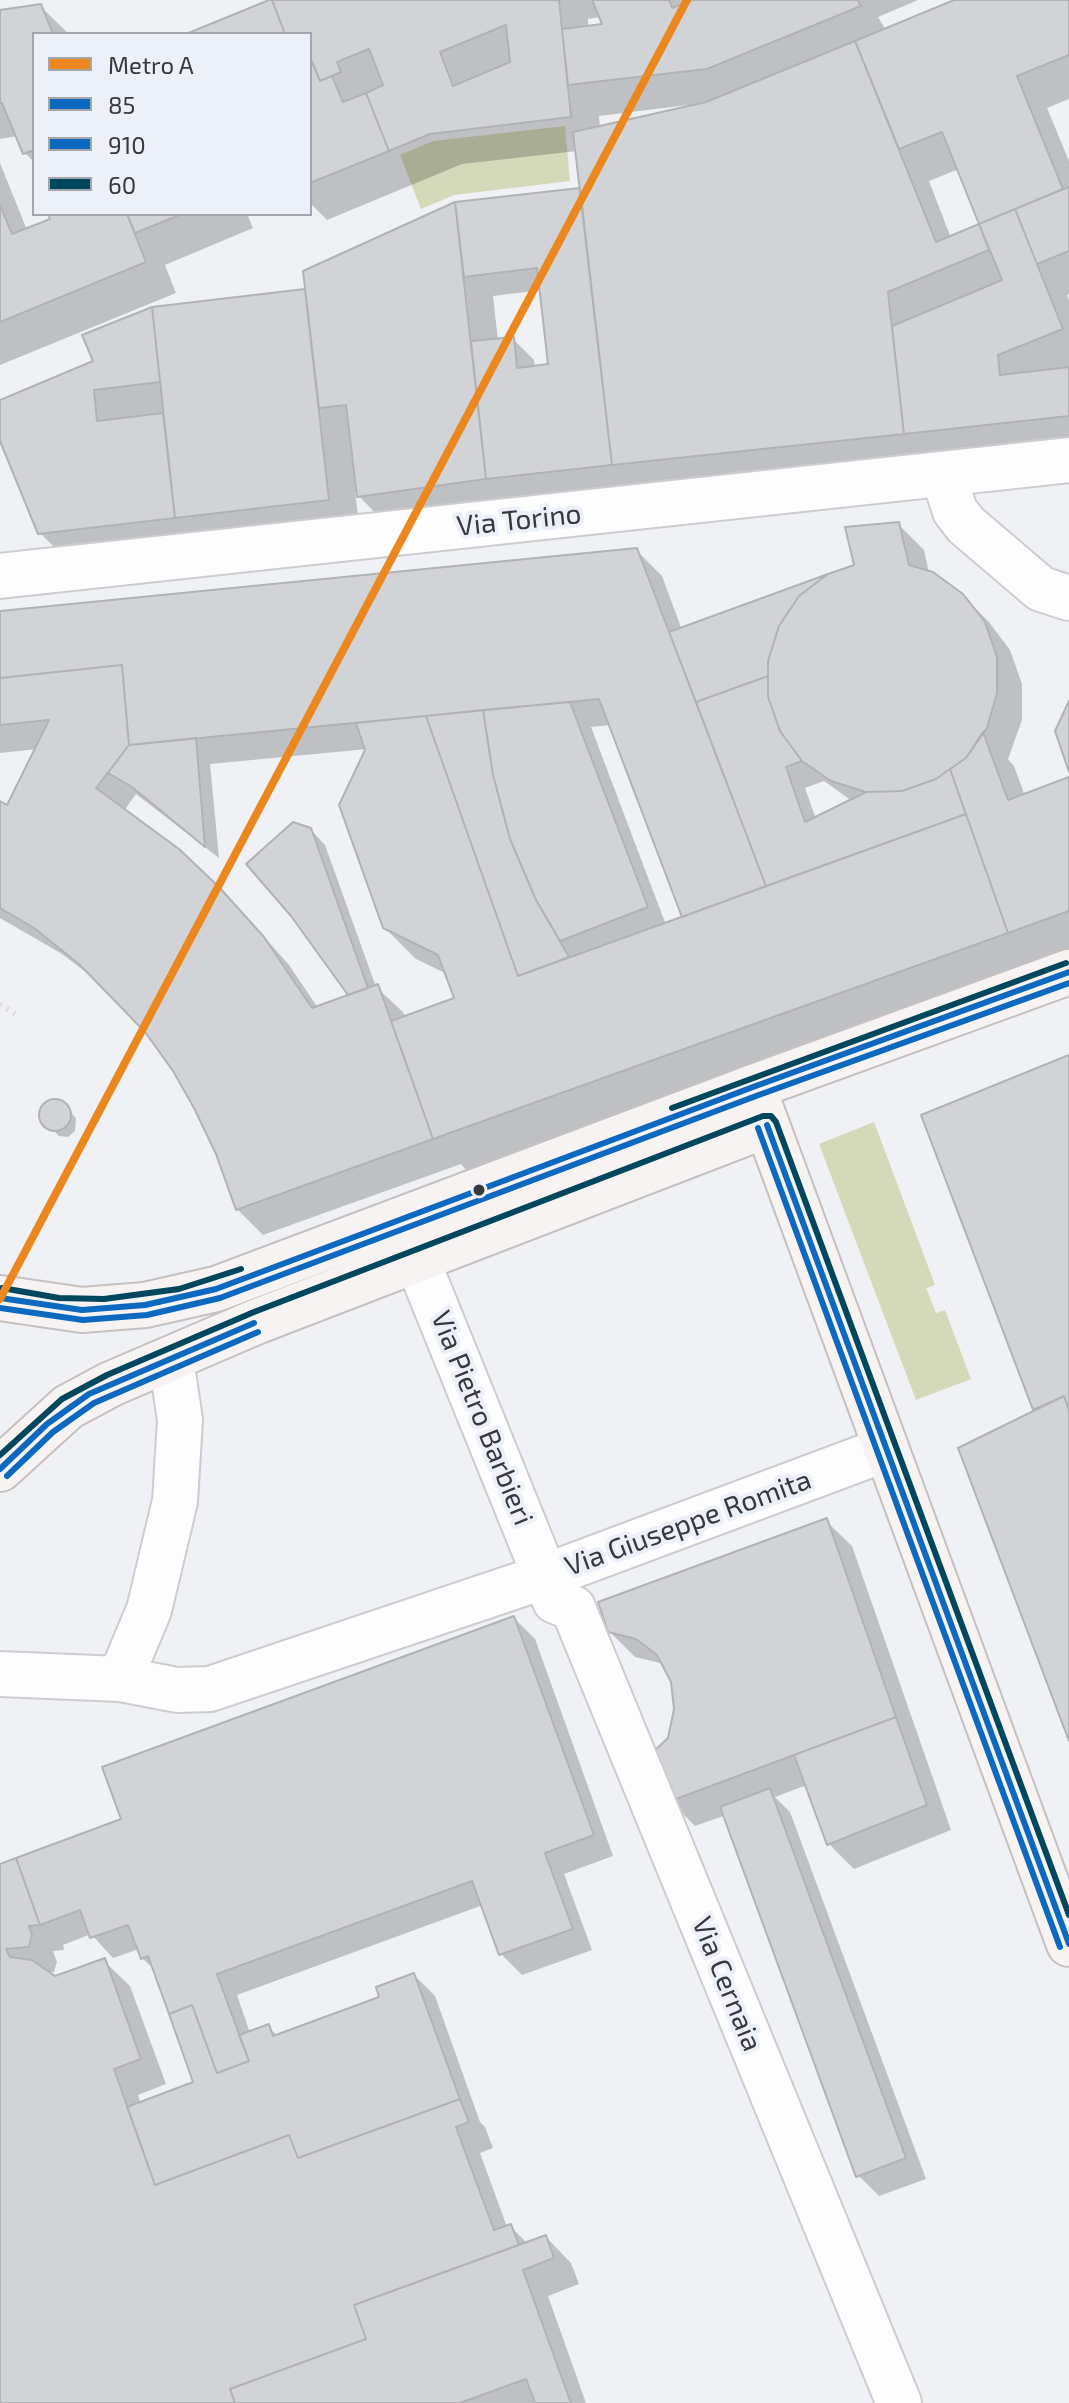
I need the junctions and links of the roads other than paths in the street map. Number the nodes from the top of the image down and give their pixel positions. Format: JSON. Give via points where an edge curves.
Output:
{"nodes":[{"id":1,"x":1069,"y":460,"type":"edge"},
{"id":2,"x":943,"y":474,"type":"junction"},
{"id":3,"x":3,"y":567,"type":"edge"},
{"id":4,"x":1069,"y":598,"type":"edge"},
{"id":5,"x":1069,"y":972,"type":"edge"},
{"id":6,"x":760,"y":1106,"type":"junction"},
{"id":7,"x":417,"y":1260,"type":"junction"},
{"id":8,"x":0,"y":1298,"type":"edge"},
{"id":9,"x":171,"y":1359,"type":"junction"},
{"id":10,"x":886,"y":1449,"type":"junction"},
{"id":11,"x":0,"y":1469,"type":"edge"},
{"id":12,"x":546,"y":1576,"type":"junction"},
{"id":13,"x":0,"y":1674,"type":"edge"},
{"id":14,"x":120,"y":1679,"type":"junction"},
{"id":15,"x":1069,"y":1944,"type":"edge"},
{"id":16,"x":899,"y":2403,"type":"edge"}],
"edges":[{"from":1,"to":2,"type":"street","name":"Via Torino"},
{"from":2,"to":3,"type":"street","name":"Via Torino"},
{"from":2,"to":4,"type":"street","via":[[955,511],[966,525],[1041,589]]},
{"from":5,"to":6,"type":"main road"},
{"from":6,"to":7,"type":"main road"},
{"from":6,"to":8,"type":"main road","via":[[181,1299],[105,1309]]},
{"from":6,"to":10,"type":"main road"},
{"from":7,"to":9,"type":"main road"},
{"from":7,"to":12,"type":"street","name":"Via Pietro Barbieri"},
{"from":9,"to":11,"type":"main road","via":[[68,1407]]},
{"from":9,"to":14,"type":"street","via":[[180,1420],[175,1501],[149,1610]]},
{"from":10,"to":12,"type":"street","name":"Via Giuseppe Romita"},
{"from":10,"to":15,"type":"main road"},
{"from":12,"to":14,"type":"street","name":"Via Giuseppe Romita","via":[[210,1689],[177,1690]]},
{"from":12,"to":16,"type":"street","name":"Via Cernaia","via":[[555,1601],[573,1608]]},
{"from":13,"to":14,"type":"street","name":"Via Giuseppe Romita"}]}
